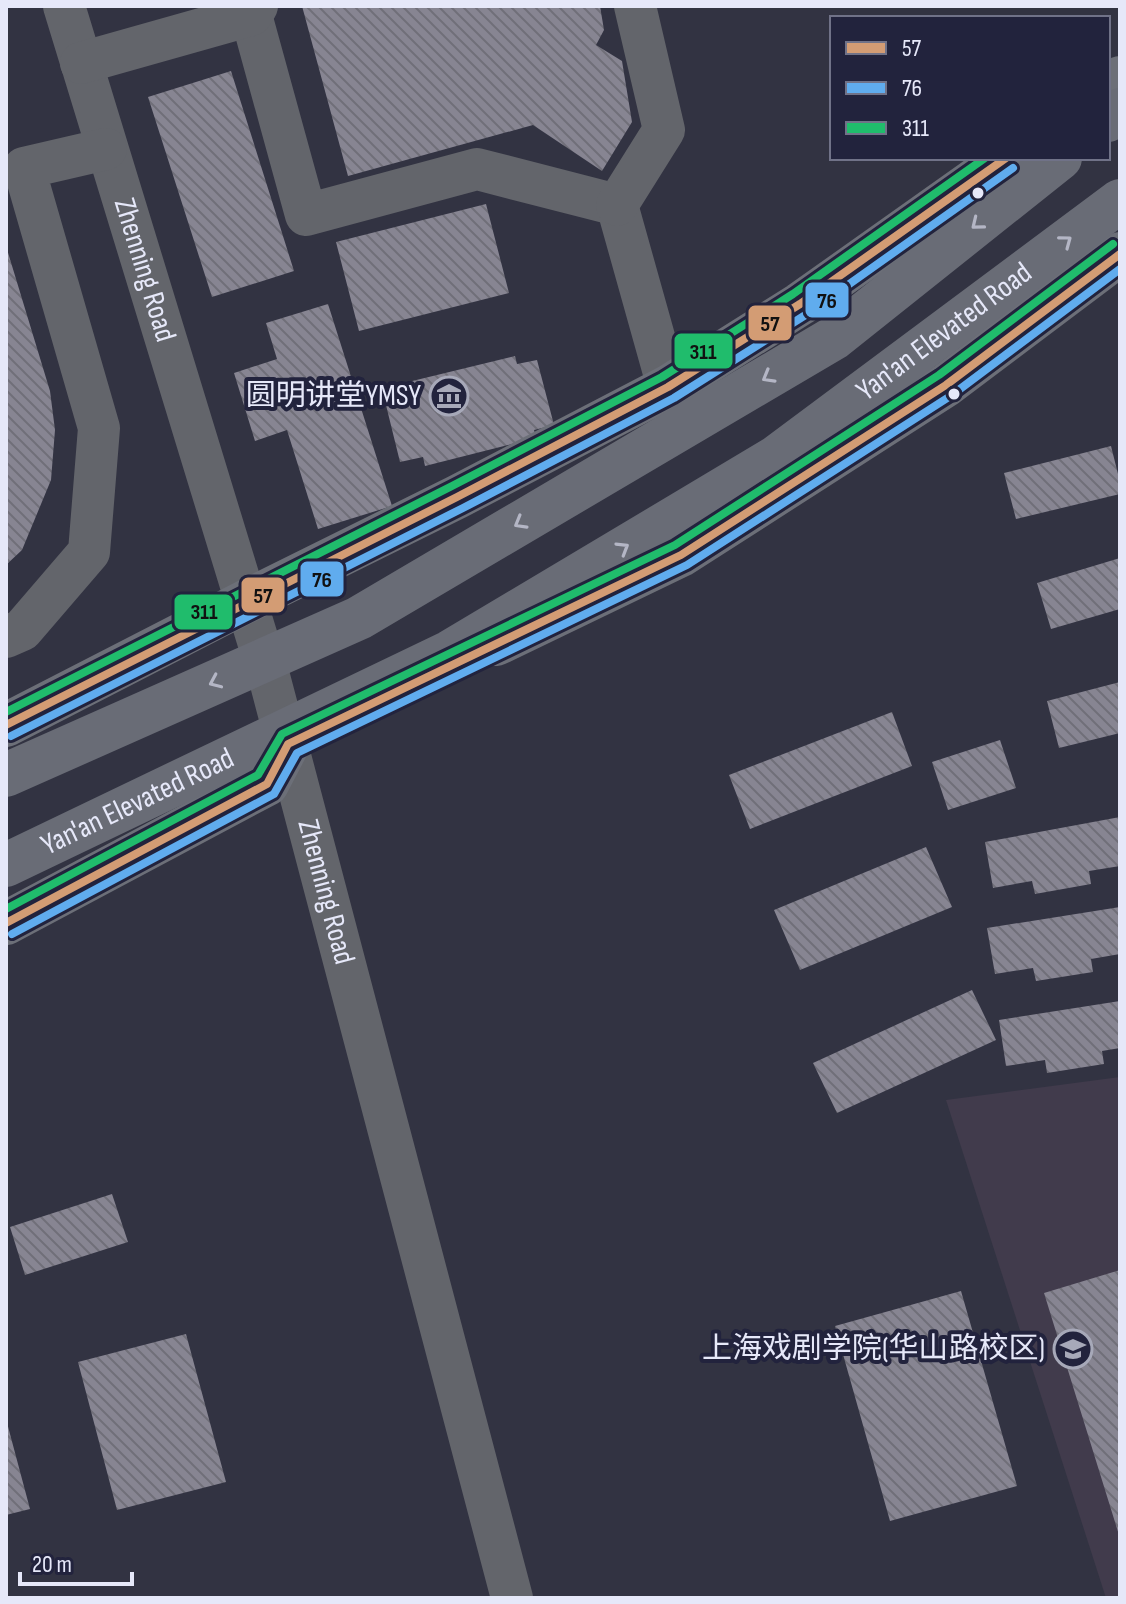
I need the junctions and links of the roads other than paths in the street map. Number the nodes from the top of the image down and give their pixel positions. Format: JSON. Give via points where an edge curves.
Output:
{"nodes":[{"id":1,"x":64,"y":6,"type":"edge"},
{"id":2,"x":635,"y":6,"type":"edge"},
{"id":3,"x":254,"y":11,"type":"edge"},
{"id":4,"x":81,"y":63,"type":"junction"},
{"id":5,"x":106,"y":149,"type":"junction"},
{"id":6,"x":1003,"y":160,"type":"edge"},
{"id":7,"x":1057,"y":160,"type":"edge"},
{"id":8,"x":1120,"y":201,"type":"edge"},
{"id":9,"x":617,"y":205,"type":"junction"},
{"id":10,"x":1120,"y":254,"type":"edge"},
{"id":11,"x":668,"y":387,"type":"junction"},
{"id":12,"x":247,"y":601,"type":"junction"},
{"id":13,"x":6,"y":637,"type":"edge"},
{"id":14,"x":6,"y":725,"type":"edge"},
{"id":15,"x":288,"y":744,"type":"junction"},
{"id":16,"x":6,"y":775,"type":"edge"},
{"id":17,"x":6,"y":865,"type":"edge"},
{"id":18,"x":6,"y":873,"type":"edge"},
{"id":19,"x":6,"y":923,"type":"edge"},
{"id":20,"x":512,"y":1598,"type":"edge"}],
"edges":[{"from":1,"to":4,"type":"street","name":"Zhenning Road"},
{"from":2,"to":9,"type":"street","via":[[664,130]]},
{"from":3,"to":4,"type":"street"},
{"from":3,"to":9,"type":"street","via":[[306,215],[477,169]]},
{"from":4,"to":5,"type":"street","name":"Zhenning Road"},
{"from":5,"to":12,"type":"street","name":"Zhenning Road"},
{"from":5,"to":13,"type":"street","via":[[24,168],[99,428],[89,552],[22,630]]},
{"from":6,"to":11,"type":"main road","via":[[800,304]]},
{"from":7,"to":16,"type":"highway","name":"Yan'an Elevated Road","one_way":true,"bridge":true,"via":[[834,338],[359,618]]},
{"from":17,"to":8,"type":"highway","name":"Yan'an Elevated Road","one_way":true,"bridge":true,"via":[[450,652],[775,458]]},
{"from":9,"to":11,"type":"street"},
{"from":10,"to":15,"type":"main road","via":[[946,385],[681,555]]},
{"from":11,"to":12,"type":"main road"},
{"from":12,"to":14,"type":"main road"},
{"from":12,"to":15,"type":"street","name":"Zhenning Road"},
{"from":15,"to":18,"type":"main road"},
{"from":15,"to":19,"type":"main road","via":[[267,784]]},
{"from":15,"to":20,"type":"street","name":"Zhenning Road"}]}
